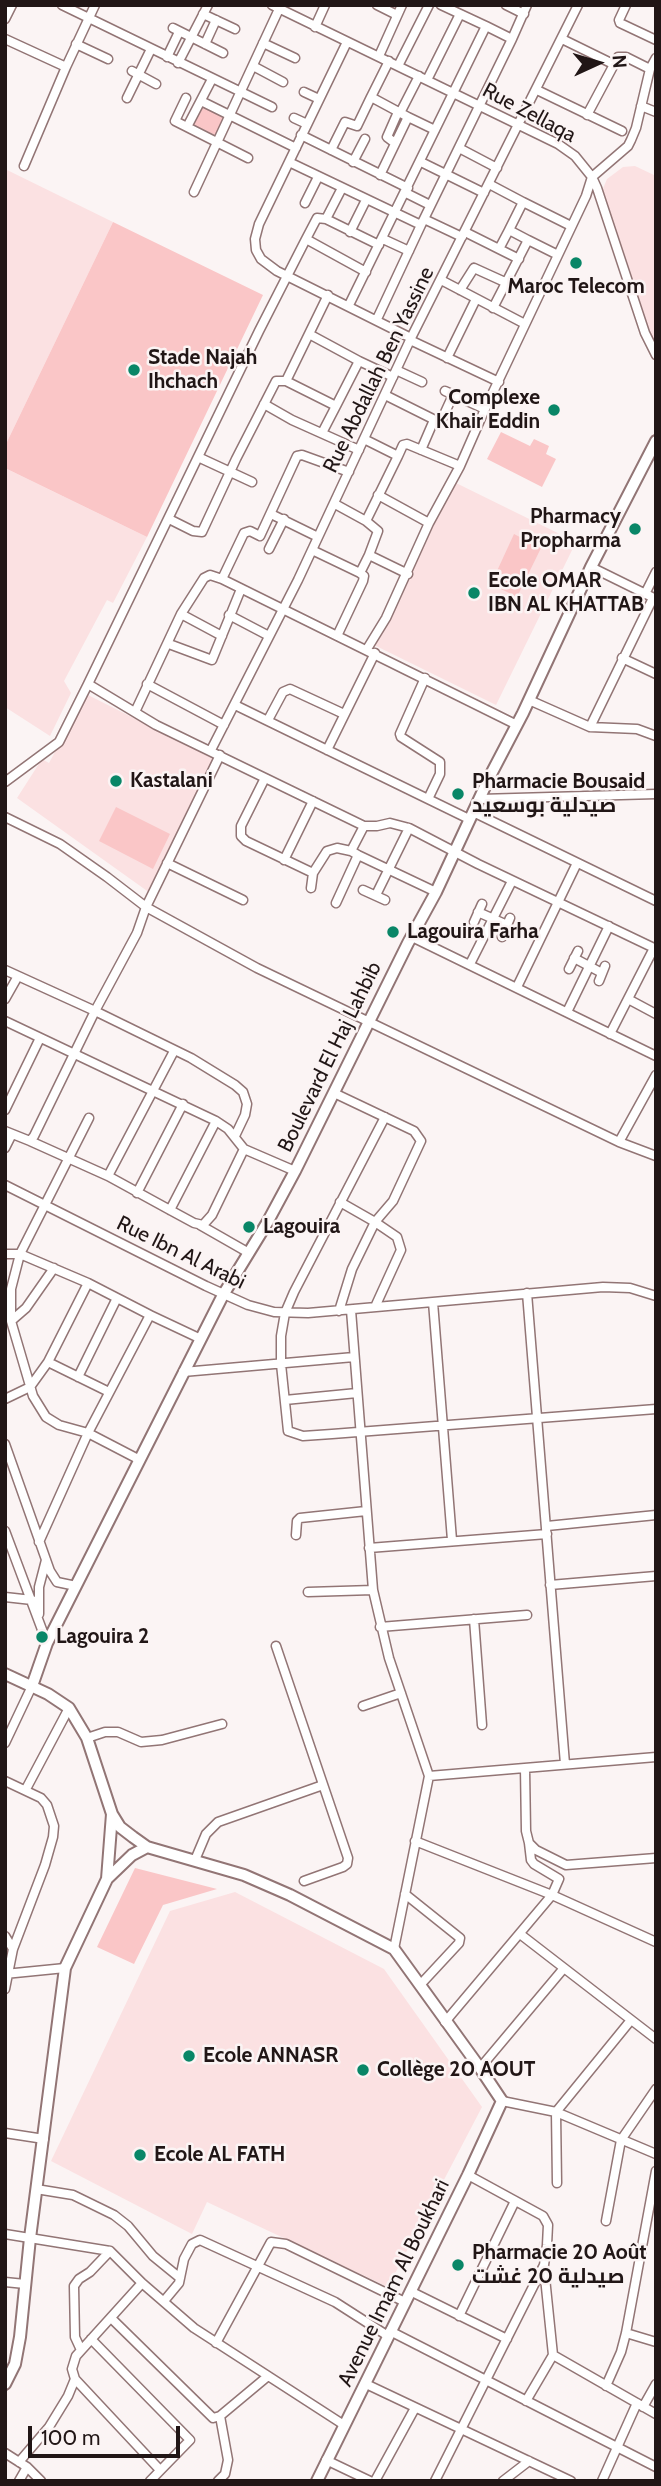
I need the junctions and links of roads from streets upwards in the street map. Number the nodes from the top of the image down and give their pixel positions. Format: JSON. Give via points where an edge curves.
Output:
{"nodes":[{"id":1,"x":12,"y":5,"type":"edge"},
{"id":2,"x":62,"y":5,"type":"edge"},
{"id":3,"x":95,"y":5,"type":"edge"},
{"id":4,"x":208,"y":5,"type":"edge"},
{"id":5,"x":325,"y":5,"type":"edge"},
{"id":6,"x":377,"y":5,"type":"edge"},
{"id":7,"x":402,"y":5,"type":"edge"},
{"id":8,"x":429,"y":5,"type":"edge"},
{"id":9,"x":441,"y":5,"type":"edge"},
{"id":10,"x":506,"y":5,"type":"edge"},
{"id":11,"x":578,"y":5,"type":"edge"},
{"id":12,"x":623,"y":6,"type":"edge"},
{"id":13,"x":276,"y":7,"type":"edge"},
{"id":14,"x":525,"y":10,"type":"edge"},
{"id":15,"x":203,"y":14,"type":"junction"},
{"id":16,"x":460,"y":14,"type":"junction"},
{"id":17,"x":397,"y":15,"type":"junction"},
{"id":18,"x":88,"y":18,"type":"junction"},
{"id":19,"x":5,"y":19,"type":"edge"},
{"id":20,"x":216,"y":20,"type":"junction"},
{"id":21,"x":486,"y":26,"type":"junction"},
{"id":22,"x":315,"y":27,"type":"junction"},
{"id":23,"x":234,"y":29,"type":"dead end"},
{"id":24,"x":191,"y":38,"type":"junction"},
{"id":25,"x":5,"y":39,"type":"edge"},
{"id":26,"x":512,"y":39,"type":"junction"},
{"id":27,"x":562,"y":39,"type":"junction"},
{"id":28,"x":656,"y":40,"type":"edge"},
{"id":29,"x":347,"y":41,"type":"junction"},
{"id":30,"x":263,"y":43,"type":"junction"},
{"id":31,"x":76,"y":44,"type":"junction"},
{"id":32,"x":205,"y":44,"type":"junction"},
{"id":33,"x":151,"y":49,"type":"junction"},
{"id":34,"x":223,"y":53,"type":"dead end"},
{"id":35,"x":379,"y":55,"type":"junction"},
{"id":36,"x":167,"y":57,"type":"junction"},
{"id":37,"x":295,"y":58,"type":"dead end"},
{"id":38,"x":656,"y":58,"type":"edge"},
{"id":39,"x":108,"y":59,"type":"dead end"},
{"id":40,"x":389,"y":61,"type":"junction"},
{"id":41,"x":178,"y":63,"type":"junction"},
{"id":42,"x":613,"y":64,"type":"junction"},
{"id":43,"x":253,"y":66,"type":"junction"},
{"id":44,"x":398,"y":66,"type":"junction"},
{"id":45,"x":66,"y":67,"type":"junction"},
{"id":46,"x":650,"y":69,"type":"junction"},
{"id":47,"x":321,"y":71,"type":"dead end"},
{"id":48,"x":136,"y":73,"type":"junction"},
{"id":49,"x":330,"y":76,"type":"junction"},
{"id":50,"x":423,"y":78,"type":"junction"},
{"id":51,"x":212,"y":79,"type":"junction"},
{"id":52,"x":283,"y":82,"type":"dead end"},
{"id":53,"x":156,"y":84,"type":"dead end"},
{"id":54,"x":537,"y":90,"type":"junction"},
{"id":55,"x":241,"y":93,"type":"junction"},
{"id":56,"x":304,"y":93,"type":"dead end"},
{"id":57,"x":453,"y":94,"type":"junction"},
{"id":58,"x":371,"y":97,"type":"junction"},
{"id":59,"x":127,"y":98,"type":"dead end"},
{"id":60,"x":319,"y":99,"type":"junction"},
{"id":61,"x":200,"y":103,"type":"junction"},
{"id":62,"x":478,"y":106,"type":"junction"},
{"id":63,"x":641,"y":106,"type":"junction"},
{"id":64,"x":272,"y":107,"type":"dead end"},
{"id":65,"x":656,"y":112,"type":"edge"},
{"id":66,"x":402,"y":114,"type":"junction"},
{"id":67,"x":587,"y":115,"type":"junction"},
{"id":68,"x":228,"y":116,"type":"junction"},
{"id":69,"x":294,"y":118,"type":"dead end"},
{"id":70,"x":307,"y":124,"type":"junction"},
{"id":71,"x":519,"y":125,"type":"junction"},
{"id":72,"x":187,"y":127,"type":"junction"},
{"id":73,"x":435,"y":130,"type":"junction"},
{"id":74,"x":622,"y":131,"type":"dead end"},
{"id":75,"x":301,"y":135,"type":"junction"},
{"id":76,"x":365,"y":139,"type":"dead end"},
{"id":77,"x":217,"y":142,"type":"junction"},
{"id":78,"x":296,"y":148,"type":"junction"},
{"id":79,"x":459,"y":148,"type":"junction"},
{"id":80,"x":331,"y":150,"type":"junction"},
{"id":81,"x":248,"y":158,"type":"dead end"},
{"id":82,"x":289,"y":162,"type":"junction"},
{"id":83,"x":353,"y":162,"type":"junction"},
{"id":84,"x":421,"y":162,"type":"junction"},
{"id":85,"x":24,"y":166,"type":"dead end"},
{"id":86,"x":497,"y":168,"type":"junction"},
{"id":87,"x":446,"y":174,"type":"junction"},
{"id":88,"x":380,"y":175,"type":"junction"},
{"id":89,"x":318,"y":177,"type":"junction"},
{"id":90,"x":592,"y":177,"type":"junction"},
{"id":91,"x":489,"y":184,"type":"junction"},
{"id":92,"x":342,"y":188,"type":"junction"},
{"id":93,"x":407,"y":190,"type":"junction"},
{"id":94,"x":194,"y":192,"type":"dead end"},
{"id":95,"x":484,"y":193,"type":"junction"},
{"id":96,"x":366,"y":200,"type":"junction"},
{"id":97,"x":523,"y":202,"type":"junction"},
{"id":98,"x":305,"y":203,"type":"dead end"},
{"id":99,"x":430,"y":205,"type":"junction"},
{"id":100,"x":396,"y":213,"type":"junction"},
{"id":101,"x":326,"y":219,"type":"junction"},
{"id":102,"x":422,"y":222,"type":"junction"},
{"id":103,"x":571,"y":226,"type":"junction"},
{"id":104,"x":509,"y":230,"type":"junction"},
{"id":105,"x":350,"y":232,"type":"junction"},
{"id":106,"x":463,"y":235,"type":"junction"},
{"id":107,"x":306,"y":239,"type":"junction"},
{"id":108,"x":528,"y":240,"type":"junction"},
{"id":109,"x":381,"y":242,"type":"junction"},
{"id":110,"x":499,"y":249,"type":"junction"},
{"id":111,"x":409,"y":251,"type":"junction"},
{"id":112,"x":558,"y":255,"type":"junction"},
{"id":113,"x":519,"y":259,"type":"junction"},
{"id":114,"x":366,"y":272,"type":"junction"},
{"id":115,"x":287,"y":275,"type":"junction"},
{"id":116,"x":441,"y":280,"type":"junction"},
{"id":117,"x":507,"y":283,"type":"junction"},
{"id":118,"x":460,"y":290,"type":"junction"},
{"id":119,"x":328,"y":295,"type":"junction"},
{"id":120,"x":476,"y":299,"type":"junction"},
{"id":121,"x":349,"y":305,"type":"junction"},
{"id":122,"x":493,"y":308,"type":"junction"},
{"id":123,"x":377,"y":320,"type":"junction"},
{"id":124,"x":525,"y":324,"type":"junction"},
{"id":125,"x":309,"y":334,"type":"junction"},
{"id":126,"x":411,"y":339,"type":"junction"},
{"id":127,"x":656,"y":355,"type":"edge"},
{"id":128,"x":447,"y":358,"type":"junction"},
{"id":129,"x":359,"y":361,"type":"junction"},
{"id":130,"x":395,"y":373,"type":"junction"},
{"id":131,"x":286,"y":381,"type":"junction"},
{"id":132,"x":422,"y":382,"type":"dead end"},
{"id":133,"x":499,"y":382,"type":"junction"},
{"id":134,"x":385,"y":395,"type":"junction"},
{"id":135,"x":264,"y":404,"type":"junction"},
{"id":136,"x":336,"y":406,"type":"junction"},
{"id":137,"x":485,"y":409,"type":"junction"},
{"id":138,"x":433,"y":420,"type":"junction"},
{"id":139,"x":322,"y":433,"type":"junction"},
{"id":140,"x":364,"y":439,"type":"junction"},
{"id":141,"x":656,"y":441,"type":"edge"},
{"id":142,"x":359,"y":450,"type":"junction"},
{"id":143,"x":421,"y":450,"type":"junction"},
{"id":144,"x":398,"y":456,"type":"junction"},
{"id":145,"x":198,"y":457,"type":"junction"},
{"id":146,"x":460,"y":466,"type":"junction"},
{"id":147,"x":349,"y":472,"type":"junction"},
{"id":148,"x":230,"y":473,"type":"junction"},
{"id":149,"x":252,"y":482,"type":"dead end"},
{"id":150,"x":378,"y":495,"type":"junction"},
{"id":151,"x":335,"y":504,"type":"junction"},
{"id":152,"x":271,"y":514,"type":"junction"},
{"id":153,"x":169,"y":519,"type":"junction"},
{"id":154,"x":284,"y":519,"type":"junction"},
{"id":155,"x":366,"y":521,"type":"junction"},
{"id":156,"x":429,"y":523,"type":"junction"},
{"id":157,"x":260,"y":536,"type":"junction"},
{"id":158,"x":318,"y":537,"type":"junction"},
{"id":159,"x":312,"y":550,"type":"junction"},
{"id":160,"x":369,"y":555,"type":"junction"},
{"id":161,"x":591,"y":567,"type":"junction"},
{"id":162,"x":656,"y":572,"type":"edge"},
{"id":163,"x":360,"y":573,"type":"junction"},
{"id":164,"x":408,"y":574,"type":"junction"},
{"id":165,"x":222,"y":579,"type":"junction"},
{"id":166,"x":241,"y":589,"type":"junction"},
{"id":167,"x":651,"y":597,"type":"edge"},
{"id":168,"x":283,"y":610,"type":"junction"},
{"id":169,"x":181,"y":614,"type":"junction"},
{"id":170,"x":229,"y":615,"type":"junction"},
{"id":171,"x":337,"y":635,"type":"junction"},
{"id":172,"x":222,"y":636,"type":"junction"},
{"id":173,"x":270,"y":636,"type":"junction"},
{"id":174,"x":169,"y":644,"type":"junction"},
{"id":175,"x":371,"y":651,"type":"junction"},
{"id":176,"x":622,"y":657,"type":"junction"},
{"id":177,"x":656,"y":674,"type":"edge"},
{"id":178,"x":425,"y":678,"type":"junction"},
{"id":179,"x":88,"y":684,"type":"junction"},
{"id":180,"x":147,"y":684,"type":"junction"},
{"id":181,"x":529,"y":700,"type":"junction"},
{"id":182,"x":235,"y":705,"type":"junction"},
{"id":183,"x":135,"y":712,"type":"junction"},
{"id":184,"x":344,"y":713,"type":"junction"},
{"id":185,"x":268,"y":720,"type":"junction"},
{"id":186,"x":224,"y":725,"type":"junction"},
{"id":187,"x":517,"y":725,"type":"junction"},
{"id":188,"x":590,"y":727,"type":"junction"},
{"id":189,"x":656,"y":736,"type":"edge"},
{"id":190,"x":211,"y":750,"type":"junction"},
{"id":191,"x":327,"y":750,"type":"junction"},
{"id":192,"x":220,"y":755,"type":"junction"},
{"id":193,"x":265,"y":778,"type":"junction"},
{"id":194,"x":5,"y":782,"type":"edge"},
{"id":195,"x":656,"y":794,"type":"edge"},
{"id":196,"x":428,"y":799,"type":"junction"},
{"id":197,"x":480,"y":799,"type":"junction"},
{"id":198,"x":313,"y":801,"type":"junction"},
{"id":199,"x":471,"y":816,"type":"junction"},
{"id":200,"x":5,"y":817,"type":"edge"},
{"id":201,"x":364,"y":826,"type":"junction"},
{"id":202,"x":409,"y":828,"type":"junction"},
{"id":203,"x":355,"y":853,"type":"junction"},
{"id":204,"x":455,"y":853,"type":"junction"},
{"id":205,"x":284,"y":860,"type":"junction"},
{"id":206,"x":167,"y":863,"type":"junction"},
{"id":207,"x":577,"y":863,"type":"junction"},
{"id":208,"x":388,"y":869,"type":"junction"},
{"id":209,"x":313,"y":873,"type":"junction"},
{"id":210,"x":512,"y":881,"type":"junction"},
{"id":211,"x":311,"y":888,"type":"dead end"},
{"id":212,"x":363,"y":890,"type":"dead end"},
{"id":213,"x":436,"y":892,"type":"junction"},
{"id":214,"x":376,"y":895,"type":"junction"},
{"id":215,"x":243,"y":900,"type":"dead end"},
{"id":216,"x":385,"y":900,"type":"dead end"},
{"id":217,"x":656,"y":901,"type":"edge"},
{"id":218,"x":557,"y":902,"type":"junction"},
{"id":219,"x":336,"y":903,"type":"dead end"},
{"id":220,"x":146,"y":907,"type":"junction"},
{"id":221,"x":492,"y":919,"type":"junction"},
{"id":222,"x":474,"y":922,"type":"dead end"},
{"id":223,"x":608,"y":926,"type":"junction"},
{"id":224,"x":412,"y":937,"type":"junction"},
{"id":225,"x":502,"y":937,"type":"dead end"},
{"id":226,"x":655,"y":947,"type":"edge"},
{"id":227,"x":646,"y":963,"type":"junction"},
{"id":228,"x":470,"y":964,"type":"junction"},
{"id":229,"x":589,"y":967,"type":"junction"},
{"id":230,"x":656,"y":968,"type":"edge"},
{"id":231,"x":569,"y":969,"type":"dead end"},
{"id":232,"x":5,"y":970,"type":"edge"},
{"id":233,"x":602,"y":974,"type":"dead end"},
{"id":234,"x":18,"y":976,"type":"junction"},
{"id":235,"x":517,"y":987,"type":"junction"},
{"id":236,"x":5,"y":999,"type":"edge"},
{"id":237,"x":628,"y":999,"type":"junction"},
{"id":238,"x":95,"y":1011,"type":"junction"},
{"id":239,"x":567,"y":1012,"type":"junction"},
{"id":240,"x":656,"y":1014,"type":"edge"},
{"id":241,"x":6,"y":1023,"type":"edge"},
{"id":242,"x":369,"y":1023,"type":"junction"},
{"id":243,"x":610,"y":1034,"type":"junction"},
{"id":244,"x":40,"y":1038,"type":"junction"},
{"id":245,"x":174,"y":1051,"type":"junction"},
{"id":246,"x":75,"y":1054,"type":"junction"},
{"id":247,"x":656,"y":1056,"type":"edge"},
{"id":248,"x":656,"y":1075,"type":"edge"},
{"id":249,"x":153,"y":1090,"type":"junction"},
{"id":250,"x":334,"y":1093,"type":"junction"},
{"id":251,"x":183,"y":1104,"type":"junction"},
{"id":252,"x":5,"y":1110,"type":"edge"},
{"id":253,"x":385,"y":1117,"type":"junction"},
{"id":254,"x":89,"y":1118,"type":"dead end"},
{"id":255,"x":216,"y":1121,"type":"junction"},
{"id":256,"x":9,"y":1133,"type":"edge"},
{"id":257,"x":235,"y":1136,"type":"junction"},
{"id":258,"x":30,"y":1141,"type":"junction"},
{"id":259,"x":619,"y":1142,"type":"junction"},
{"id":260,"x":5,"y":1148,"type":"edge"},
{"id":261,"x":244,"y":1149,"type":"junction"},
{"id":262,"x":656,"y":1156,"type":"edge"},
{"id":263,"x":69,"y":1159,"type":"junction"},
{"id":264,"x":295,"y":1171,"type":"junction"},
{"id":265,"x":108,"y":1176,"type":"junction"},
{"id":266,"x":5,"y":1185,"type":"edge"},
{"id":267,"x":138,"y":1193,"type":"junction"},
{"id":268,"x":340,"y":1202,"type":"junction"},
{"id":269,"x":46,"y":1204,"type":"junction"},
{"id":270,"x":170,"y":1210,"type":"junction"},
{"id":271,"x":375,"y":1222,"type":"junction"},
{"id":272,"x":200,"y":1225,"type":"junction"},
{"id":273,"x":249,"y":1252,"type":"junction"},
{"id":274,"x":5,"y":1254,"type":"edge"},
{"id":275,"x":20,"y":1254,"type":"junction"},
{"id":276,"x":54,"y":1268,"type":"junction"},
{"id":277,"x":88,"y":1283,"type":"junction"},
{"id":278,"x":527,"y":1293,"type":"junction"},
{"id":279,"x":223,"y":1295,"type":"junction"},
{"id":280,"x":656,"y":1296,"type":"edge"},
{"id":281,"x":117,"y":1298,"type":"junction"},
{"id":282,"x":433,"y":1302,"type":"junction"},
{"id":283,"x":375,"y":1307,"type":"junction"},
{"id":284,"x":351,"y":1310,"type":"junction"},
{"id":285,"x":339,"y":1311,"type":"junction"},
{"id":286,"x":285,"y":1313,"type":"junction"},
{"id":287,"x":150,"y":1315,"type":"junction"},
{"id":288,"x":11,"y":1321,"type":"junction"},
{"id":289,"x":201,"y":1339,"type":"junction"},
{"id":290,"x":355,"y":1357,"type":"junction"},
{"id":291,"x":47,"y":1362,"type":"junction"},
{"id":292,"x":281,"y":1364,"type":"junction"},
{"id":293,"x":183,"y":1372,"type":"junction"},
{"id":294,"x":78,"y":1377,"type":"junction"},
{"id":295,"x":30,"y":1387,"type":"junction"},
{"id":296,"x":109,"y":1392,"type":"junction"},
{"id":297,"x":357,"y":1393,"type":"junction"},
{"id":298,"x":5,"y":1399,"type":"edge"},
{"id":299,"x":285,"y":1400,"type":"junction"},
{"id":300,"x":656,"y":1409,"type":"edge"},
{"id":301,"x":538,"y":1417,"type":"junction"},
{"id":302,"x":443,"y":1424,"type":"junction"},
{"id":303,"x":360,"y":1432,"type":"junction"},
{"id":304,"x":88,"y":1433,"type":"junction"},
{"id":305,"x":5,"y":1444,"type":"edge"},
{"id":306,"x":140,"y":1461,"type":"junction"},
{"id":307,"x":366,"y":1511,"type":"junction"},
{"id":308,"x":656,"y":1516,"type":"edge"},
{"id":309,"x":547,"y":1530,"type":"junction"},
{"id":310,"x":5,"y":1531,"type":"edge"},
{"id":311,"x":296,"y":1535,"type":"dead end"},
{"id":312,"x":452,"y":1540,"type":"junction"},
{"id":313,"x":39,"y":1542,"type":"junction"},
{"id":314,"x":369,"y":1548,"type":"junction"},
{"id":315,"x":46,"y":1560,"type":"junction"},
{"id":316,"x":656,"y":1576,"type":"edge"},
{"id":317,"x":550,"y":1585,"type":"junction"},
{"id":318,"x":76,"y":1586,"type":"junction"},
{"id":319,"x":373,"y":1590,"type":"junction"},
{"id":320,"x":307,"y":1592,"type":"dead end"},
{"id":321,"x":5,"y":1597,"type":"edge"},
{"id":322,"x":32,"y":1600,"type":"junction"},
{"id":323,"x":527,"y":1615,"type":"dead end"},
{"id":324,"x":474,"y":1619,"type":"junction"},
{"id":325,"x":39,"y":1620,"type":"junction"},
{"id":326,"x":380,"y":1627,"type":"junction"},
{"id":327,"x":47,"y":1643,"type":"junction"},
{"id":328,"x":276,"y":1646,"type":"dead end"},
{"id":329,"x":7,"y":1678,"type":"edge"},
{"id":330,"x":32,"y":1686,"type":"junction"},
{"id":331,"x":401,"y":1693,"type":"junction"},
{"id":332,"x":363,"y":1706,"type":"dead end"},
{"id":333,"x":69,"y":1708,"type":"junction"},
{"id":334,"x":222,"y":1724,"type":"dead end"},
{"id":335,"x":482,"y":1725,"type":"dead end"},
{"id":336,"x":87,"y":1738,"type":"junction"},
{"id":337,"x":5,"y":1744,"type":"edge"},
{"id":338,"x":656,"y":1757,"type":"edge"},
{"id":339,"x":565,"y":1764,"type":"junction"},
{"id":340,"x":525,"y":1768,"type":"junction"},
{"id":341,"x":429,"y":1776,"type":"junction"},
{"id":342,"x":5,"y":1781,"type":"edge"},
{"id":343,"x":323,"y":1785,"type":"junction"},
{"id":344,"x":26,"y":1790,"type":"junction"},
{"id":345,"x":112,"y":1814,"type":"junction"},
{"id":346,"x":415,"y":1841,"type":"junction"},
{"id":347,"x":528,"y":1843,"type":"junction"},
{"id":348,"x":147,"y":1846,"type":"junction"},
{"id":349,"x":656,"y":1858,"type":"edge"},
{"id":350,"x":195,"y":1860,"type":"junction"},
{"id":351,"x":566,"y":1865,"type":"junction"},
{"id":352,"x":107,"y":1879,"type":"junction"},
{"id":353,"x":559,"y":1879,"type":"junction"},
{"id":354,"x":304,"y":1881,"type":"dead end"},
{"id":355,"x":405,"y":1894,"type":"junction"},
{"id":356,"x":552,"y":1895,"type":"junction"},
{"id":357,"x":520,"y":1934,"type":"junction"},
{"id":358,"x":5,"y":1937,"type":"edge"},
{"id":359,"x":656,"y":1942,"type":"edge"},
{"id":360,"x":13,"y":1949,"type":"junction"},
{"id":361,"x":394,"y":1949,"type":"junction"},
{"id":362,"x":65,"y":1968,"type":"junction"},
{"id":363,"x":564,"y":1968,"type":"junction"},
{"id":364,"x":6,"y":1974,"type":"edge"},
{"id":365,"x":420,"y":1985,"type":"junction"},
{"id":366,"x":5,"y":1989,"type":"edge"},
{"id":367,"x":631,"y":2020,"type":"junction"},
{"id":368,"x":445,"y":2022,"type":"junction"},
{"id":369,"x":656,"y":2039,"type":"edge"},
{"id":370,"x":480,"y":2068,"type":"junction"},
{"id":371,"x":656,"y":2090,"type":"edge"},
{"id":372,"x":502,"y":2101,"type":"junction"},
{"id":373,"x":556,"y":2112,"type":"junction"},
{"id":374,"x":5,"y":2133,"type":"edge"},
{"id":375,"x":44,"y":2140,"type":"junction"},
{"id":376,"x":621,"y":2140,"type":"junction"},
{"id":377,"x":656,"y":2154,"type":"edge"},
{"id":378,"x":656,"y":2171,"type":"edge"},
{"id":379,"x":468,"y":2175,"type":"junction"},
{"id":380,"x":557,"y":2183,"type":"dead end"},
{"id":381,"x":36,"y":2189,"type":"junction"},
{"id":382,"x":515,"y":2201,"type":"junction"},
{"id":383,"x":606,"y":2221,"type":"dead end"},
{"id":384,"x":5,"y":2234,"type":"edge"},
{"id":385,"x":30,"y":2238,"type":"junction"},
{"id":386,"x":110,"y":2251,"type":"junction"},
{"id":387,"x":257,"y":2265,"type":"junction"},
{"id":388,"x":544,"y":2265,"type":"junction"},
{"id":389,"x":180,"y":2278,"type":"junction"},
{"id":390,"x":5,"y":2282,"type":"edge"},
{"id":391,"x":142,"y":2283,"type":"junction"},
{"id":392,"x":25,"y":2284,"type":"junction"},
{"id":393,"x":407,"y":2296,"type":"junction"},
{"id":394,"x":164,"y":2301,"type":"junction"},
{"id":395,"x":459,"y":2316,"type":"junction"},
{"id":396,"x":111,"y":2318,"type":"junction"},
{"id":397,"x":626,"y":2333,"type":"junction"},
{"id":398,"x":389,"y":2334,"type":"junction"},
{"id":399,"x":91,"y":2339,"type":"junction"},
{"id":400,"x":507,"y":2339,"type":"junction"},
{"id":401,"x":656,"y":2342,"type":"edge"},
{"id":402,"x":216,"y":2343,"type":"junction"},
{"id":403,"x":81,"y":2350,"type":"junction"},
{"id":404,"x":553,"y":2355,"type":"junction"},
{"id":405,"x":268,"y":2376,"type":"junction"},
{"id":406,"x":75,"y":2379,"type":"junction"},
{"id":407,"x":486,"y":2381,"type":"junction"},
{"id":408,"x":5,"y":2384,"type":"edge"},
{"id":409,"x":366,"y":2384,"type":"junction"},
{"id":410,"x":656,"y":2384,"type":"edge"},
{"id":411,"x":606,"y":2385,"type":"junction"},
{"id":412,"x":526,"y":2401,"type":"junction"},
{"id":413,"x":640,"y":2405,"type":"junction"},
{"id":414,"x":415,"y":2408,"type":"junction"},
{"id":415,"x":656,"y":2414,"type":"edge"},
{"id":416,"x":220,"y":2416,"type":"junction"},
{"id":417,"x":344,"y":2425,"type":"junction"},
{"id":418,"x":463,"y":2429,"type":"junction"},
{"id":419,"x":618,"y":2447,"type":"junction"},
{"id":420,"x":5,"y":2453,"type":"edge"},
{"id":421,"x":326,"y":2460,"type":"junction"},
{"id":422,"x":530,"y":2461,"type":"junction"},
{"id":423,"x":23,"y":2465,"type":"junction"},
{"id":424,"x":656,"y":2467,"type":"edge"},
{"id":425,"x":160,"y":2470,"type":"junction"},
{"id":426,"x":19,"y":2481,"type":"edge"},
{"id":427,"x":41,"y":2481,"type":"edge"},
{"id":428,"x":150,"y":2481,"type":"edge"},
{"id":429,"x":218,"y":2481,"type":"edge"},
{"id":430,"x":317,"y":2481,"type":"edge"},
{"id":431,"x":373,"y":2481,"type":"edge"},
{"id":432,"x":435,"y":2481,"type":"edge"},
{"id":433,"x":503,"y":2481,"type":"edge"},
{"id":434,"x":571,"y":2481,"type":"edge"},
{"id":435,"x":603,"y":2481,"type":"edge"}],
"edges":[{"from":1,"to":19,"type":"street"},
{"from":2,"to":18,"type":"street"},
{"from":3,"to":18,"type":"street"},
{"from":4,"to":15,"type":"street"},
{"from":5,"to":22,"type":"street"},
{"from":6,"to":17,"type":"street"},
{"from":7,"to":17,"type":"street"},
{"from":8,"to":44,"type":"street"},
{"from":9,"to":16,"type":"street"},
{"from":10,"to":14,"type":"street"},
{"from":11,"to":27,"type":"street","name":"Rue Abdallah Ben Yassine"},
{"from":12,"to":28,"type":"street","via":[[620,23]]},
{"from":13,"to":22,"type":"street","name":"Rue Zellaqa"},
{"from":13,"to":30,"type":"street"},
{"from":14,"to":26,"type":"street"},
{"from":15,"to":20,"type":"street"},
{"from":15,"to":24,"type":"street"},
{"from":16,"to":21,"type":"street"},
{"from":16,"to":50,"type":"street"},
{"from":17,"to":35,"type":"street"},
{"from":18,"to":31,"type":"street"},
{"from":18,"to":33,"type":"street"},
{"from":20,"to":23,"type":"street"},
{"from":20,"to":32,"type":"street"},
{"from":21,"to":26,"type":"street"},
{"from":21,"to":57,"type":"street"},
{"from":22,"to":29,"type":"street","name":"Rue Zellaqa"},
{"from":24,"to":32,"type":"street"},
{"from":24,"to":36,"type":"street","via":[[176,30]]},
{"from":24,"to":41,"type":"street"},
{"from":25,"to":45,"type":"street"},
{"from":26,"to":62,"type":"street"},
{"from":27,"to":42,"type":"street"},
{"from":27,"to":54,"type":"street","name":"Rue Abdallah Ben Yassine"},
{"from":29,"to":35,"type":"street","name":"Rue Zellaqa"},
{"from":29,"to":49,"type":"street"},
{"from":30,"to":37,"type":"street"},
{"from":30,"to":43,"type":"street"},
{"from":31,"to":39,"type":"street"},
{"from":31,"to":45,"type":"street"},
{"from":32,"to":34,"type":"street"},
{"from":33,"to":36,"type":"street"},
{"from":33,"to":48,"type":"street"},
{"from":35,"to":40,"type":"street","name":"Rue Zellaqa"},
{"from":36,"to":41,"type":"street"},
{"from":38,"to":46,"type":"street"},
{"from":40,"to":44,"type":"street","name":"Rue Zellaqa"},
{"from":40,"to":58,"type":"street"},
{"from":41,"to":51,"type":"street"},
{"from":42,"to":46,"type":"street","via":[[624,57]]},
{"from":42,"to":67,"type":"street"},
{"from":43,"to":52,"type":"street"},
{"from":43,"to":55,"type":"street"},
{"from":44,"to":50,"type":"street","name":"Rue Zellaqa"},
{"from":45,"to":85,"type":"street"},
{"from":46,"to":63,"type":"street"},
{"from":47,"to":49,"type":"street"},
{"from":48,"to":53,"type":"street"},
{"from":48,"to":59,"type":"street"},
{"from":49,"to":60,"type":"street"},
{"from":50,"to":57,"type":"street","name":"Rue Zellaqa"},
{"from":50,"to":66,"type":"street"},
{"from":51,"to":55,"type":"street"},
{"from":51,"to":61,"type":"street"},
{"from":54,"to":67,"type":"street"},
{"from":54,"to":71,"type":"street","name":"Rue Abdallah Ben Yassine"},
{"from":55,"to":64,"type":"street"},
{"from":55,"to":68,"type":"street"},
{"from":56,"to":60,"type":"street"},
{"from":57,"to":62,"type":"street","name":"Rue Zellaqa"},
{"from":57,"to":73,"type":"street"},
{"from":58,"to":66,"type":"street"},
{"from":58,"to":80,"type":"street","via":[[357,126],[345,122]]},
{"from":60,"to":70,"type":"street"},
{"from":61,"to":68,"type":"street"},
{"from":61,"to":72,"type":"street"},
{"from":61,"to":72,"type":"street","via":[[184,96],[175,121]]},
{"from":62,"to":71,"type":"street","name":"Rue Zellaqa"},
{"from":62,"to":79,"type":"street"},
{"from":63,"to":65,"type":"street"},
{"from":63,"to":90,"type":"street","via":[[628,146]]},
{"from":66,"to":73,"type":"street"},
{"from":66,"to":88,"type":"street","via":[[387,136],[395,143]]},
{"from":67,"to":74,"type":"street"},
{"from":68,"to":77,"type":"street"},
{"from":68,"to":78,"type":"street"},
{"from":69,"to":70,"type":"street"},
{"from":70,"to":75,"type":"street"},
{"from":71,"to":86,"type":"street","name":"Rue Abdallah Ben Yassine"},
{"from":71,"to":90,"type":"street","name":"Rue Zellaqa","via":[[566,150]]},
{"from":72,"to":77,"type":"street"},
{"from":73,"to":84,"type":"street"},
{"from":75,"to":78,"type":"street"},
{"from":75,"to":80,"type":"street"},
{"from":76,"to":83,"type":"street"},
{"from":77,"to":81,"type":"street"},
{"from":77,"to":94,"type":"street"},
{"from":78,"to":82,"type":"street"},
{"from":79,"to":86,"type":"street"},
{"from":79,"to":87,"type":"street"},
{"from":80,"to":83,"type":"street"},
{"from":82,"to":89,"type":"street"},
{"from":82,"to":115,"type":"street","via":[[255,239],[261,259]]},
{"from":83,"to":88,"type":"street"},
{"from":84,"to":87,"type":"street"},
{"from":84,"to":93,"type":"street"},
{"from":86,"to":91,"type":"street","name":"Rue Abdallah Ben Yassine"},
{"from":87,"to":95,"type":"street"},
{"from":87,"to":99,"type":"street"},
{"from":88,"to":93,"type":"street"},
{"from":89,"to":92,"type":"street"},
{"from":89,"to":98,"type":"street"},
{"from":90,"to":103,"type":"street"},
{"from":90,"to":127,"type":"street","name":"Rue Zellaqa","via":[[641,324]]},
{"from":91,"to":95,"type":"street","name":"Rue Abdallah Ben Yassine"},
{"from":91,"to":97,"type":"street"},
{"from":92,"to":96,"type":"street"},
{"from":92,"to":101,"type":"street"},
{"from":93,"to":99,"type":"street"},
{"from":93,"to":100,"type":"street"},
{"from":95,"to":106,"type":"street","name":"Rue Abdallah Ben Yassine"},
{"from":96,"to":100,"type":"street"},
{"from":96,"to":105,"type":"street"},
{"from":97,"to":103,"type":"street"},
{"from":97,"to":104,"type":"street"},
{"from":99,"to":102,"type":"street"},
{"from":100,"to":102,"type":"street"},
{"from":100,"to":109,"type":"street"},
{"from":101,"to":105,"type":"street"},
{"from":101,"to":107,"type":"street","via":[[317,218]]},
{"from":102,"to":106,"type":"street"},
{"from":102,"to":111,"type":"street"},
{"from":103,"to":112,"type":"street"},
{"from":104,"to":108,"type":"street"},
{"from":104,"to":110,"type":"street"},
{"from":105,"to":109,"type":"street"},
{"from":106,"to":110,"type":"street"},
{"from":106,"to":116,"type":"street","name":"Rue Abdallah Ben Yassine"},
{"from":107,"to":114,"type":"street"},
{"from":107,"to":115,"type":"street"},
{"from":108,"to":112,"type":"street"},
{"from":108,"to":113,"type":"street"},
{"from":109,"to":111,"type":"street"},
{"from":109,"to":114,"type":"street"},
{"from":110,"to":113,"type":"street"},
{"from":111,"to":123,"type":"street"},
{"from":112,"to":124,"type":"street"},
{"from":113,"to":117,"type":"street"},
{"from":114,"to":121,"type":"street"},
{"from":115,"to":119,"type":"street"},
{"from":115,"to":145,"type":"street"},
{"from":116,"to":118,"type":"street"},
{"from":116,"to":126,"type":"street","name":"Rue Abdallah Ben Yassine"},
{"from":117,"to":118,"type":"street","via":[[474,268]]},
{"from":117,"to":122,"type":"street"},
{"from":118,"to":120,"type":"street"},
{"from":119,"to":121,"type":"street"},
{"from":119,"to":125,"type":"street"},
{"from":120,"to":122,"type":"street"},
{"from":120,"to":128,"type":"street"},
{"from":121,"to":123,"type":"street"},
{"from":122,"to":124,"type":"street"},
{"from":123,"to":126,"type":"street"},
{"from":124,"to":133,"type":"street"},
{"from":125,"to":129,"type":"street"},
{"from":125,"to":131,"type":"street"},
{"from":126,"to":128,"type":"street"},
{"from":126,"to":130,"type":"street","name":"Rue Abdallah Ben Yassine"},
{"from":128,"to":133,"type":"street"},
{"from":129,"to":130,"type":"street"},
{"from":129,"to":136,"type":"street"},
{"from":130,"to":132,"type":"street"},
{"from":130,"to":134,"type":"street","name":"Rue Abdallah Ben Yassine"},
{"from":131,"to":135,"type":"street","via":[[276,381]]},
{"from":131,"to":136,"type":"street"},
{"from":133,"to":137,"type":"street"},
{"from":134,"to":138,"type":"street"},
{"from":134,"to":140,"type":"street","name":"Rue Abdallah Ben Yassine"},
{"from":135,"to":139,"type":"street"},
{"from":135,"to":148,"type":"street"},
{"from":136,"to":139,"type":"street"},
{"from":137,"to":138,"type":"street","via":[[449,393],[442,419]]},
{"from":137,"to":146,"type":"street"},
{"from":138,"to":143,"type":"street"},
{"from":139,"to":142,"type":"street"},
{"from":140,"to":142,"type":"street","name":"Rue Abdallah Ben Yassine"},
{"from":140,"to":144,"type":"street"},
{"from":141,"to":161,"type":"street","name":"Boulevard El Haj Lahbib"},
{"from":142,"to":147,"type":"street","name":"Rue Abdallah Ben Yassine"},
{"from":143,"to":144,"type":"street","via":[[404,444]]},
{"from":143,"to":146,"type":"street"},
{"from":144,"to":150,"type":"street"},
{"from":145,"to":148,"type":"street"},
{"from":145,"to":153,"type":"street"},
{"from":146,"to":156,"type":"street"},
{"from":147,"to":151,"type":"street","name":"Rue Abdallah Ben Yassine"},
{"from":147,"to":152,"type":"street","via":[[299,455]]},
{"from":148,"to":149,"type":"street"},
{"from":148,"to":153,"type":"street","via":[[201,533]]},
{"from":150,"to":155,"type":"street"},
{"from":150,"to":156,"type":"street"},
{"from":151,"to":155,"type":"street"},
{"from":151,"to":158,"type":"street","name":"Rue Abdallah Ben Yassine"},
{"from":152,"to":154,"type":"street"},
{"from":152,"to":157,"type":"street"},
{"from":153,"to":179,"type":"street"},
{"from":154,"to":157,"type":"street","via":[[271,546]]},
{"from":154,"to":158,"type":"street"},
{"from":155,"to":160,"type":"street","via":[[378,531]]},
{"from":156,"to":164,"type":"street"},
{"from":157,"to":165,"type":"street","via":[[244,533]]},
{"from":158,"to":159,"type":"street","name":"Rue Abdallah Ben Yassine"},
{"from":159,"to":163,"type":"street"},
{"from":159,"to":168,"type":"street","name":"Rue Abdallah Ben Yassine"},
{"from":160,"to":163,"type":"street"},
{"from":160,"to":164,"type":"street"},
{"from":161,"to":167,"type":"street"},
{"from":161,"to":181,"type":"street","name":"Boulevard El Haj Lahbib"},
{"from":162,"to":167,"type":"street"},
{"from":163,"to":171,"type":"street","via":[[364,579]]},
{"from":164,"to":175,"type":"street"},
{"from":165,"to":166,"type":"street"},
{"from":165,"to":169,"type":"street","via":[[204,578]]},
{"from":166,"to":168,"type":"street"},
{"from":166,"to":170,"type":"street"},
{"from":167,"to":176,"type":"street"},
{"from":168,"to":171,"type":"street"},
{"from":168,"to":173,"type":"street","name":"Rue Abdallah Ben Yassine"},
{"from":169,"to":172,"type":"street"},
{"from":169,"to":174,"type":"street"},
{"from":170,"to":172,"type":"street"},
{"from":170,"to":173,"type":"street"},
{"from":171,"to":175,"type":"street"},
{"from":172,"to":174,"type":"street","via":[[210,661]]},
{"from":173,"to":182,"type":"street","name":"Rue Abdallah Ben Yassine"},
{"from":174,"to":180,"type":"street"},
{"from":175,"to":178,"type":"street"},
{"from":175,"to":184,"type":"street"},
{"from":176,"to":177,"type":"street"},
{"from":176,"to":188,"type":"street"},
{"from":178,"to":187,"type":"street"},
{"from":178,"to":196,"type":"street","via":[[400,734],[440,762],[440,774]]},
{"from":179,"to":183,"type":"street"},
{"from":179,"to":194,"type":"street","via":[[59,742]]},
{"from":180,"to":183,"type":"street"},
{"from":180,"to":186,"type":"street"},
{"from":181,"to":187,"type":"street","name":"Boulevard El Haj Lahbib"},
{"from":181,"to":188,"type":"street"},
{"from":182,"to":185,"type":"street"},
{"from":182,"to":186,"type":"street","name":"Rue Abdallah Ben Yassine"},
{"from":183,"to":190,"type":"street"},
{"from":184,"to":185,"type":"street","via":[[290,689]]},
{"from":184,"to":191,"type":"street"},
{"from":185,"to":191,"type":"street"},
{"from":186,"to":190,"type":"street","name":"Rue Abdallah Ben Yassine"},
{"from":187,"to":197,"type":"street","name":"Boulevard El Haj Lahbib"},
{"from":188,"to":189,"type":"street","via":[[637,729]]},
{"from":190,"to":192,"type":"street"},
{"from":191,"to":196,"type":"street"},
{"from":192,"to":193,"type":"street"},
{"from":192,"to":206,"type":"street"},
{"from":193,"to":198,"type":"street"},
{"from":193,"to":205,"type":"street","via":[[240,836]]},
{"from":195,"to":197,"type":"street"},
{"from":196,"to":199,"type":"street"},
{"from":197,"to":199,"type":"street","name":"Boulevard El Haj Lahbib"},
{"from":198,"to":201,"type":"street"},
{"from":198,"to":205,"type":"street"},
{"from":199,"to":204,"type":"street","name":"Boulevard El Haj Lahbib"},
{"from":199,"to":207,"type":"street"},
{"from":200,"to":220,"type":"street","via":[[60,844]]},
{"from":201,"to":202,"type":"street","via":[[390,823]]},
{"from":201,"to":203,"type":"street"},
{"from":202,"to":204,"type":"street"},
{"from":202,"to":208,"type":"street"},
{"from":203,"to":208,"type":"street"},
{"from":203,"to":209,"type":"street","via":[[337,848],[327,851]]},
{"from":203,"to":219,"type":"street"},
{"from":204,"to":210,"type":"street"},
{"from":204,"to":213,"type":"street","name":"Boulevard El Haj Lahbib"},
{"from":205,"to":209,"type":"street"},
{"from":206,"to":215,"type":"street"},
{"from":206,"to":220,"type":"street"},
{"from":207,"to":217,"type":"street"},
{"from":207,"to":218,"type":"street"},
{"from":208,"to":213,"type":"street"},
{"from":208,"to":214,"type":"street"},
{"from":209,"to":211,"type":"street"},
{"from":210,"to":218,"type":"street"},
{"from":210,"to":221,"type":"street"},
{"from":212,"to":214,"type":"street"},
{"from":213,"to":224,"type":"street","name":"Boulevard El Haj Lahbib"},
{"from":214,"to":216,"type":"street"},
{"from":218,"to":223,"type":"street"},
{"from":218,"to":235,"type":"street"},
{"from":220,"to":238,"type":"street"},
{"from":220,"to":242,"type":"street"},
{"from":221,"to":222,"type":"street","via":[[480,908]]},
{"from":221,"to":225,"type":"street","via":[[508,922]]},
{"from":221,"to":228,"type":"street"},
{"from":223,"to":226,"type":"street"},
{"from":223,"to":229,"type":"street"},
{"from":224,"to":228,"type":"street"},
{"from":224,"to":242,"type":"street","name":"Boulevard El Haj Lahbib"},
{"from":226,"to":227,"type":"street"},
{"from":227,"to":230,"type":"street"},
{"from":227,"to":237,"type":"street"},
{"from":228,"to":235,"type":"street"},
{"from":229,"to":231,"type":"street","via":[[576,955]]},
{"from":229,"to":233,"type":"street"},
{"from":229,"to":239,"type":"street"},
{"from":232,"to":234,"type":"street"},
{"from":234,"to":236,"type":"street"},
{"from":234,"to":238,"type":"street"},
{"from":235,"to":239,"type":"street"},
{"from":237,"to":240,"type":"street"},
{"from":237,"to":243,"type":"street"},
{"from":238,"to":245,"type":"street"},
{"from":238,"to":246,"type":"street"},
{"from":239,"to":243,"type":"street"},
{"from":241,"to":244,"type":"street"},
{"from":242,"to":250,"type":"street","name":"Boulevard El Haj Lahbib"},
{"from":242,"to":259,"type":"street"},
{"from":243,"to":247,"type":"street"},
{"from":244,"to":246,"type":"street"},
{"from":244,"to":252,"type":"street"},
{"from":245,"to":249,"type":"street"},
{"from":245,"to":257,"type":"street","via":[[243,1092],[245,1115]]},
{"from":246,"to":249,"type":"street"},
{"from":246,"to":258,"type":"street"},
{"from":248,"to":259,"type":"street"},
{"from":249,"to":251,"type":"street"},
{"from":249,"to":265,"type":"street"},
{"from":250,"to":253,"type":"street"},
{"from":250,"to":264,"type":"street","name":"Boulevard El Haj Lahbib"},
{"from":251,"to":255,"type":"street"},
{"from":251,"to":267,"type":"street"},
{"from":253,"to":268,"type":"street"},
{"from":253,"to":271,"type":"street","via":[[414,1132],[421,1141],[393,1201]]},
{"from":254,"to":263,"type":"street"},
{"from":255,"to":257,"type":"street"},
{"from":255,"to":270,"type":"street"},
{"from":256,"to":258,"type":"street"},
{"from":256,"to":260,"type":"street"},
{"from":257,"to":261,"type":"street"},
{"from":258,"to":263,"type":"street"},
{"from":259,"to":262,"type":"street"},
{"from":261,"to":264,"type":"street"},
{"from":261,"to":272,"type":"street","via":[[212,1214]]},
{"from":263,"to":265,"type":"street"},
{"from":263,"to":269,"type":"street"},
{"from":264,"to":273,"type":"street","name":"Boulevard El Haj Lahbib"},
{"from":265,"to":267,"type":"street"},
{"from":266,"to":269,"type":"street","name":"Rue Ibn Al Arabi"},
{"from":267,"to":270,"type":"street"},
{"from":268,"to":271,"type":"street"},
{"from":268,"to":286,"type":"street"},
{"from":269,"to":275,"type":"street"},
{"from":269,"to":279,"type":"street","name":"Rue Ibn Al Arabi"},
{"from":270,"to":272,"type":"street"},
{"from":271,"to":283,"type":"street","via":[[397,1237],[401,1250]]},
{"from":271,"to":285,"type":"street","via":[[355,1261]]},
{"from":272,"to":273,"type":"street"},
{"from":273,"to":279,"type":"street","name":"Boulevard El Haj Lahbib"},
{"from":274,"to":275,"type":"street"},
{"from":275,"to":276,"type":"street"},
{"from":275,"to":288,"type":"street","via":[[11,1289]]},
{"from":276,"to":277,"type":"street"},
{"from":276,"to":288,"type":"street"},
{"from":277,"to":281,"type":"street"},
{"from":277,"to":291,"type":"street"},
{"from":278,"to":280,"type":"street","name":"Rue Ibn Al Arabi","via":[[618,1286]]},
{"from":278,"to":282,"type":"street","name":"Rue Ibn Al Arabi"},
{"from":278,"to":301,"type":"street"},
{"from":279,"to":286,"type":"street","name":"Rue Ibn Al Arabi"},
{"from":279,"to":289,"type":"street","name":"Boulevard El Haj Lahbib"},
{"from":281,"to":287,"type":"street"},
{"from":281,"to":294,"type":"street"},
{"from":282,"to":283,"type":"street","name":"Rue Ibn Al Arabi"},
{"from":282,"to":302,"type":"street"},
{"from":283,"to":284,"type":"street","name":"Rue Ibn Al Arabi"},
{"from":284,"to":285,"type":"street","name":"Rue Ibn Al Arabi"},
{"from":284,"to":290,"type":"street"},
{"from":285,"to":286,"type":"street","name":"Rue Ibn Al Arabi"},
{"from":286,"to":292,"type":"street"},
{"from":287,"to":289,"type":"street"},
{"from":287,"to":296,"type":"street"},
{"from":288,"to":295,"type":"street"},
{"from":289,"to":293,"type":"street","name":"Boulevard El Haj Lahbib"},
{"from":290,"to":292,"type":"street"},
{"from":290,"to":297,"type":"street"},
{"from":291,"to":294,"type":"street"},
{"from":291,"to":295,"type":"street"},
{"from":292,"to":293,"type":"street"},
{"from":292,"to":299,"type":"street"},
{"from":293,"to":306,"type":"street","name":"Boulevard El Haj Lahbib"},
{"from":294,"to":296,"type":"street"},
{"from":295,"to":298,"type":"street"},
{"from":295,"to":304,"type":"street","via":[[46,1417]]},
{"from":296,"to":304,"type":"street"},
{"from":297,"to":299,"type":"street"},
{"from":297,"to":303,"type":"street"},
{"from":299,"to":303,"type":"street","via":[[286,1428],[295,1435]]},
{"from":300,"to":301,"type":"street"},
{"from":301,"to":302,"type":"street"},
{"from":301,"to":309,"type":"street"},
{"from":302,"to":303,"type":"street"},
{"from":302,"to":312,"type":"street"},
{"from":303,"to":307,"type":"street"},
{"from":304,"to":306,"type":"street"},
{"from":304,"to":313,"type":"street"},
{"from":305,"to":313,"type":"street"},
{"from":306,"to":318,"type":"street","name":"Boulevard El Haj Lahbib"},
{"from":307,"to":311,"type":"street","via":[[300,1518]]},
{"from":307,"to":314,"type":"street"},
{"from":308,"to":309,"type":"street"},
{"from":309,"to":312,"type":"street"},
{"from":309,"to":317,"type":"street"},
{"from":310,"to":322,"type":"street"},
{"from":312,"to":314,"type":"street"},
{"from":313,"to":315,"type":"street"},
{"from":314,"to":319,"type":"street"},
{"from":315,"to":318,"type":"street","via":[[57,1583]]},
{"from":315,"to":325,"type":"street","via":[[39,1587]]},
{"from":316,"to":317,"type":"street"},
{"from":317,"to":339,"type":"street"},
{"from":318,"to":327,"type":"street","name":"Boulevard El Haj Lahbib"},
{"from":319,"to":320,"type":"street"},
{"from":319,"to":326,"type":"street"},
{"from":321,"to":322,"type":"street"},
{"from":322,"to":325,"type":"street"},
{"from":323,"to":324,"type":"street"},
{"from":324,"to":326,"type":"street"},
{"from":324,"to":335,"type":"street"},
{"from":325,"to":327,"type":"street"},
{"from":326,"to":331,"type":"street"},
{"from":327,"to":330,"type":"street","name":"Boulevard El Haj Lahbib"},
{"from":328,"to":343,"type":"street"},
{"from":329,"to":330,"type":"street"},
{"from":330,"to":333,"type":"street"},
{"from":330,"to":337,"type":"street"},
{"from":331,"to":332,"type":"street"},
{"from":331,"to":341,"type":"street"},
{"from":333,"to":336,"type":"street"},
{"from":333,"to":344,"type":"street"},
{"from":334,"to":336,"type":"street","via":[[162,1740],[141,1742],[118,1732]]},
{"from":336,"to":345,"type":"street"},
{"from":338,"to":339,"type":"street"},
{"from":339,"to":340,"type":"street"},
{"from":340,"to":341,"type":"street"},
{"from":340,"to":347,"type":"street"},
{"from":341,"to":346,"type":"street"},
{"from":342,"to":344,"type":"street"},
{"from":343,"to":350,"type":"street","via":[[218,1822],[206,1835]]},
{"from":343,"to":354,"type":"street","via":[[347,1864]]},
{"from":344,"to":360,"type":"street","via":[[47,1805],[54,1826],[45,1865]]},
{"from":345,"to":348,"type":"street","via":[[120,1827]]},
{"from":345,"to":352,"type":"street"},
{"from":346,"to":355,"type":"street"},
{"from":346,"to":356,"type":"street"},
{"from":347,"to":351,"type":"street"},
{"from":347,"to":353,"type":"street","via":[[534,1864]]},
{"from":348,"to":350,"type":"street"},
{"from":348,"to":352,"type":"street"},
{"from":349,"to":351,"type":"street"},
{"from":350,"to":361,"type":"street","via":[[290,1895]]},
{"from":351,"to":353,"type":"street"},
{"from":352,"to":362,"type":"street"},
{"from":353,"to":356,"type":"street"},
{"from":355,"to":361,"type":"street"},
{"from":355,"to":365,"type":"street","via":[[460,1938]]},
{"from":356,"to":357,"type":"street"},
{"from":356,"to":359,"type":"street"},
{"from":357,"to":363,"type":"street"},
{"from":357,"to":368,"type":"street"},
{"from":358,"to":360,"type":"street"},
{"from":360,"to":364,"type":"street"},
{"from":361,"to":365,"type":"street"},
{"from":362,"to":364,"type":"street"},
{"from":362,"to":375,"type":"street"},
{"from":363,"to":367,"type":"street"},
{"from":363,"to":370,"type":"street"},
{"from":364,"to":366,"type":"street"},
{"from":365,"to":368,"type":"street"},
{"from":367,"to":369,"type":"street"},
{"from":367,"to":373,"type":"street"},
{"from":368,"to":370,"type":"street"},
{"from":370,"to":372,"type":"street"},
{"from":371,"to":376,"type":"street"},
{"from":372,"to":373,"type":"street"},
{"from":372,"to":379,"type":"street","name":"Avenue Imam Al Boukhari"},
{"from":373,"to":376,"type":"street"},
{"from":373,"to":380,"type":"street"},
{"from":374,"to":375,"type":"street"},
{"from":375,"to":381,"type":"street"},
{"from":376,"to":377,"type":"street"},
{"from":376,"to":383,"type":"street"},
{"from":378,"to":397,"type":"street"},
{"from":379,"to":382,"type":"street"},
{"from":379,"to":393,"type":"street","name":"Avenue Imam Al Boukhari"},
{"from":381,"to":385,"type":"street"},
{"from":381,"to":389,"type":"street","via":[[73,2195],[114,2215]]},
{"from":382,"to":388,"type":"street","via":[[547,2221]]},
{"from":382,"to":395,"type":"street"},
{"from":384,"to":385,"type":"street"},
{"from":385,"to":386,"type":"street"},
{"from":385,"to":392,"type":"street"},
{"from":386,"to":391,"type":"street"},
{"from":386,"to":403,"type":"street","via":[[74,2286],[75,2337]]},
{"from":387,"to":389,"type":"street","via":[[195,2241]]},
{"from":387,"to":393,"type":"street","via":[[268,2244],[276,2241]]},
{"from":387,"to":398,"type":"street"},
{"from":387,"to":402,"type":"street"},
{"from":388,"to":400,"type":"street"},
{"from":388,"to":404,"type":"street"},
{"from":389,"to":394,"type":"street"},
{"from":390,"to":392,"type":"street"},
{"from":391,"to":394,"type":"street"},
{"from":391,"to":396,"type":"street"},
{"from":392,"to":408,"type":"street","via":[[18,2351]]},
{"from":393,"to":395,"type":"street"},
{"from":393,"to":398,"type":"street","name":"Avenue Imam Al Boukhari"},
{"from":394,"to":402,"type":"street"},
{"from":395,"to":400,"type":"street"},
{"from":396,"to":399,"type":"street"},
{"from":396,"to":416,"type":"street","via":[[209,2416]]},
{"from":397,"to":401,"type":"street"},
{"from":397,"to":411,"type":"street"},
{"from":398,"to":407,"type":"street"},
{"from":398,"to":409,"type":"street","name":"Avenue Imam Al Boukhari"},
{"from":399,"to":403,"type":"street"},
{"from":399,"to":425,"type":"street","via":[[190,2440]]},
{"from":400,"to":407,"type":"street"},
{"from":402,"to":405,"type":"street"},
{"from":403,"to":406,"type":"street","via":[[73,2361]]},
{"from":404,"to":411,"type":"street"},
{"from":404,"to":412,"type":"street"},
{"from":405,"to":416,"type":"street"},
{"from":405,"to":417,"type":"street"},
{"from":406,"to":423,"type":"street"},
{"from":406,"to":425,"type":"street"},
{"from":407,"to":412,"type":"street"},
{"from":407,"to":418,"type":"street"},
{"from":409,"to":414,"type":"street"},
{"from":409,"to":417,"type":"street","name":"Avenue Imam Al Boukhari"},
{"from":410,"to":413,"type":"street"},
{"from":411,"to":413,"type":"street"},
{"from":412,"to":419,"type":"street"},
{"from":413,"to":415,"type":"street"},
{"from":413,"to":419,"type":"street"},
{"from":414,"to":418,"type":"street"},
{"from":414,"to":431,"type":"street"},
{"from":416,"to":429,"type":"street","via":[[228,2460]]},
{"from":417,"to":421,"type":"street","name":"Avenue Imam Al Boukhari"},
{"from":418,"to":422,"type":"street"},
{"from":418,"to":432,"type":"street"},
{"from":419,"to":424,"type":"street"},
{"from":419,"to":435,"type":"street"},
{"from":420,"to":423,"type":"street"},
{"from":421,"to":430,"type":"street","name":"Avenue Imam Al Boukhari"},
{"from":421,"to":431,"type":"street"},
{"from":422,"to":433,"type":"street"},
{"from":422,"to":434,"type":"street"},
{"from":423,"to":426,"type":"street"},
{"from":423,"to":427,"type":"street"},
{"from":425,"to":428,"type":"street"}]}
